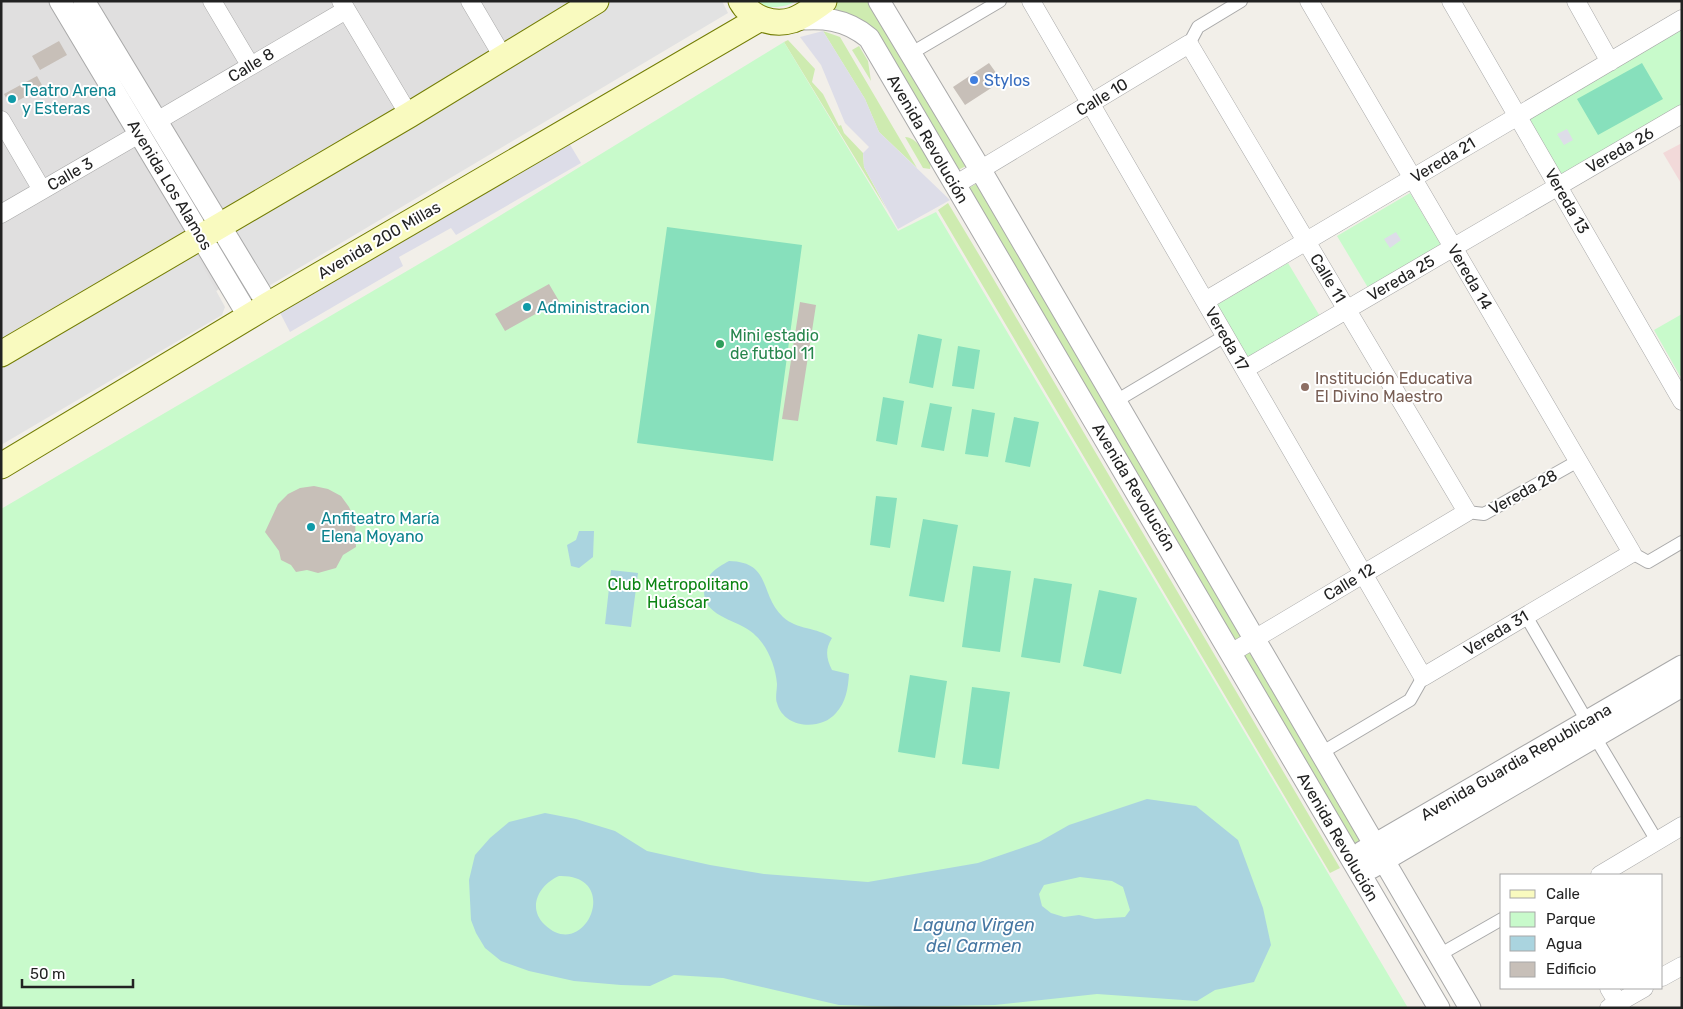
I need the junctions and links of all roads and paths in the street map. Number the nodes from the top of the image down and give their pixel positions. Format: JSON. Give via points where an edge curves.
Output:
{"nodes":[{"id":1,"x":60,"y":1,"type":"edge"},
{"id":2,"x":84,"y":1,"type":"edge"},
{"id":3,"x":212,"y":1,"type":"edge"},
{"id":4,"x":470,"y":1,"type":"edge"},
{"id":5,"x":596,"y":1,"type":"edge"},
{"id":6,"x":741,"y":1,"type":"edge"},
{"id":7,"x":824,"y":1,"type":"edge"},
{"id":8,"x":879,"y":1,"type":"edge"},
{"id":9,"x":1000,"y":1,"type":"edge"},
{"id":10,"x":1030,"y":1,"type":"edge"},
{"id":11,"x":1241,"y":1,"type":"edge"},
{"id":12,"x":1309,"y":1,"type":"edge"},
{"id":13,"x":1451,"y":1,"type":"edge"},
{"id":14,"x":1576,"y":1,"type":"edge"},
{"id":15,"x":344,"y":5,"type":"edge"},
{"id":16,"x":760,"y":19,"type":"junction"},
{"id":17,"x":1682,"y":19,"type":"edge"},
{"id":18,"x":792,"y":20,"type":"junction"},
{"id":19,"x":1189,"y":44,"type":"junction"},
{"id":20,"x":910,"y":54,"type":"junction"},
{"id":21,"x":503,"y":57,"type":"junction"},
{"id":22,"x":1610,"y":62,"type":"junction"},
{"id":23,"x":250,"y":65,"type":"junction"},
{"id":24,"x":1090,"y":103,"type":"junction"},
{"id":25,"x":1682,"y":114,"type":"edge"},
{"id":26,"x":409,"y":115,"type":"junction"},
{"id":27,"x":1518,"y":116,"type":"junction"},
{"id":28,"x":1,"y":120,"type":"edge"},
{"id":29,"x":157,"y":121,"type":"junction"},
{"id":30,"x":139,"y":134,"type":"junction"},
{"id":31,"x":980,"y":169,"type":"junction"},
{"id":32,"x":1412,"y":178,"type":"junction"},
{"id":33,"x":954,"y":185,"type":"junction"},
{"id":34,"x":1558,"y":186,"type":"junction"},
{"id":35,"x":42,"y":190,"type":"junction"},
{"id":36,"x":1,"y":214,"type":"edge"},
{"id":37,"x":210,"y":230,"type":"junction"},
{"id":38,"x":1306,"y":241,"type":"junction"},
{"id":39,"x":1453,"y":248,"type":"junction"},
{"id":40,"x":1205,"y":301,"type":"junction"},
{"id":41,"x":1347,"y":309,"type":"junction"},
{"id":42,"x":259,"y":311,"type":"junction"},
{"id":43,"x":1225,"y":336,"type":"junction"},
{"id":44,"x":4,"y":348,"type":"edge"},
{"id":45,"x":1244,"y":369,"type":"junction"},
{"id":46,"x":1679,"y":391,"type":"edge"},
{"id":47,"x":1116,"y":401,"type":"junction"},
{"id":48,"x":1578,"y":461,"type":"junction"},
{"id":49,"x":1,"y":466,"type":"edge"},
{"id":50,"x":1467,"y":512,"type":"junction"},
{"id":51,"x":1682,"y":542,"type":"edge"},
{"id":52,"x":1632,"y":554,"type":"junction"},
{"id":53,"x":1364,"y":574,"type":"junction"},
{"id":54,"x":1526,"y":616,"type":"junction"},
{"id":55,"x":1255,"y":638,"type":"junction"},
{"id":56,"x":1232,"y":653,"type":"junction"},
{"id":57,"x":1682,"y":666,"type":"edge"},
{"id":58,"x":1423,"y":677,"type":"junction"},
{"id":59,"x":1682,"y":686,"type":"edge"},
{"id":60,"x":1591,"y":729,"type":"junction"},
{"id":61,"x":1321,"y":752,"type":"junction"},
{"id":62,"x":1682,"y":826,"type":"edge"},
{"id":63,"x":1657,"y":841,"type":"junction"},
{"id":64,"x":1379,"y":852,"type":"junction"},
{"id":65,"x":1355,"y":866,"type":"junction"},
{"id":66,"x":1602,"y":874,"type":"edge"},
{"id":67,"x":1500,"y":920,"type":"edge"},
{"id":68,"x":1439,"y":955,"type":"junction"},
{"id":69,"x":1682,"y":966,"type":"edge"},
{"id":70,"x":1663,"y":976,"type":"edge"},
{"id":71,"x":1642,"y":989,"type":"edge"},
{"id":72,"x":1614,"y":1002,"type":"edge"},
{"id":73,"x":1439,"y":1008,"type":"edge"},
{"id":74,"x":1470,"y":1008,"type":"edge"}],
"edges":[{"from":1,"to":30,"type":"street","name":"Avenida Los Alamos"},
{"from":2,"to":29,"type":"street","name":"Avenida Los Alamos"},
{"from":3,"to":23,"type":"street"},
{"from":4,"to":21,"type":"street"},
{"from":5,"to":21,"type":"main road"},
{"from":6,"to":16,"type":"main road"},
{"from":7,"to":18,"type":"main road"},
{"from":8,"to":20,"type":"street","name":"Avenida Revolución"},
{"from":9,"to":20,"type":"street"},
{"from":10,"to":24,"type":"street","name":"Vereda 17"},
{"from":11,"to":19,"type":"street","name":"Calle 10","via":[[1198,27]]},
{"from":12,"to":32,"type":"street","name":"Vereda 14"},
{"from":13,"to":27,"type":"street","name":"Vereda 13"},
{"from":14,"to":22,"type":"street"},
{"from":15,"to":23,"type":"street","name":"Calle 8"},
{"from":15,"to":26,"type":"street"},
{"from":16,"to":18,"type":"main road","via":[[775,22]]},
{"from":16,"to":42,"type":"main road","name":"Avenida 200 Millas"},
{"from":17,"to":22,"type":"street","name":"Vereda 21"},
{"from":18,"to":33,"type":"street","name":"Avenida Revolución","via":[[828,18],[842,21],[869,38]]},
{"from":19,"to":24,"type":"street","name":"Calle 10"},
{"from":19,"to":38,"type":"street","name":"Calle 11"},
{"from":20,"to":31,"type":"street","name":"Avenida Revolución"},
{"from":21,"to":26,"type":"main road"},
{"from":22,"to":27,"type":"street","name":"Vereda 21"},
{"from":23,"to":29,"type":"street","name":"Calle 8"},
{"from":24,"to":31,"type":"street","name":"Calle 10"},
{"from":24,"to":40,"type":"street","name":"Vereda 17"},
{"from":25,"to":34,"type":"street","name":"Vereda 26"},
{"from":26,"to":37,"type":"main road"},
{"from":27,"to":32,"type":"street","name":"Vereda 21"},
{"from":27,"to":34,"type":"street","name":"Vereda 13"},
{"from":28,"to":35,"type":"street"},
{"from":29,"to":37,"type":"street","name":"Avenida Los Alamos"},
{"from":30,"to":35,"type":"street","name":"Calle 3"},
{"from":30,"to":37,"type":"street","name":"Avenida Los Alamos"},
{"from":31,"to":33,"type":"street","name":"Calle 10"},
{"from":31,"to":47,"type":"street","name":"Avenida Revolución"},
{"from":32,"to":38,"type":"street","name":"Vereda 21"},
{"from":32,"to":39,"type":"street","name":"Vereda 14"},
{"from":33,"to":56,"type":"street","name":"Avenida Revolución"},
{"from":34,"to":39,"type":"street","name":"Vereda 25"},
{"from":34,"to":46,"type":"street","name":"Vereda 13"},
{"from":35,"to":36,"type":"street","name":"Calle 3"},
{"from":37,"to":42,"type":"street","name":"Avenida Los Alamos"},
{"from":37,"to":44,"type":"main road"},
{"from":38,"to":40,"type":"street","name":"Vereda 21"},
{"from":38,"to":41,"type":"street","name":"Calle 11"},
{"from":39,"to":41,"type":"street","name":"Vereda 25"},
{"from":39,"to":48,"type":"street","name":"Vereda 14"},
{"from":40,"to":43,"type":"street","name":"Vereda 17"},
{"from":41,"to":45,"type":"street","name":"Vereda 25"},
{"from":41,"to":50,"type":"street","name":"Calle 11"},
{"from":42,"to":49,"type":"main road","name":"Avenida 200 Millas"},
{"from":43,"to":45,"type":"street","name":"Vereda 17"},
{"from":43,"to":47,"type":"street"},
{"from":45,"to":53,"type":"street","name":"Vereda 17"},
{"from":47,"to":55,"type":"street","name":"Avenida Revolución"},
{"from":48,"to":50,"type":"street","name":"Vereda 28","via":[[1484,514]]},
{"from":48,"to":52,"type":"street","name":"Vereda 14"},
{"from":50,"to":53,"type":"street","name":"Calle 12"},
{"from":51,"to":52,"type":"street","via":[[1648,562]]},
{"from":52,"to":54,"type":"street","name":"Vereda 31"},
{"from":53,"to":55,"type":"street","name":"Calle 12"},
{"from":53,"to":58,"type":"street","name":"Vereda 17"},
{"from":54,"to":58,"type":"street","name":"Vereda 31"},
{"from":54,"to":60,"type":"street"},
{"from":55,"to":56,"type":"street","name":"Calle 12"},
{"from":55,"to":61,"type":"street","name":"Avenida Revolución"},
{"from":56,"to":65,"type":"street","name":"Avenida Revolución"},
{"from":57,"to":60,"type":"street","name":"Avenida Guardia Republicana"},
{"from":58,"to":61,"type":"street","name":"Vereda 31","via":[[1410,700]]},
{"from":59,"to":60,"type":"street","name":"Avenida Guardia Republicana"},
{"from":60,"to":63,"type":"street"},
{"from":60,"to":64,"type":"street","name":"Avenida Guardia Republicana"},
{"from":61,"to":64,"type":"street","name":"Avenida Revolución"},
{"from":62,"to":63,"type":"street"},
{"from":63,"to":66,"type":"street"},
{"from":64,"to":65,"type":"street","name":"Avenida Guardia Republicana"},
{"from":64,"to":68,"type":"street","name":"Avenida Revolución"},
{"from":65,"to":73,"type":"street","name":"Avenida Revolución"},
{"from":67,"to":68,"type":"street"},
{"from":68,"to":74,"type":"street","name":"Avenida Revolución"},
{"from":69,"to":70,"type":"street"},
{"from":71,"to":72,"type":"street"}]}
